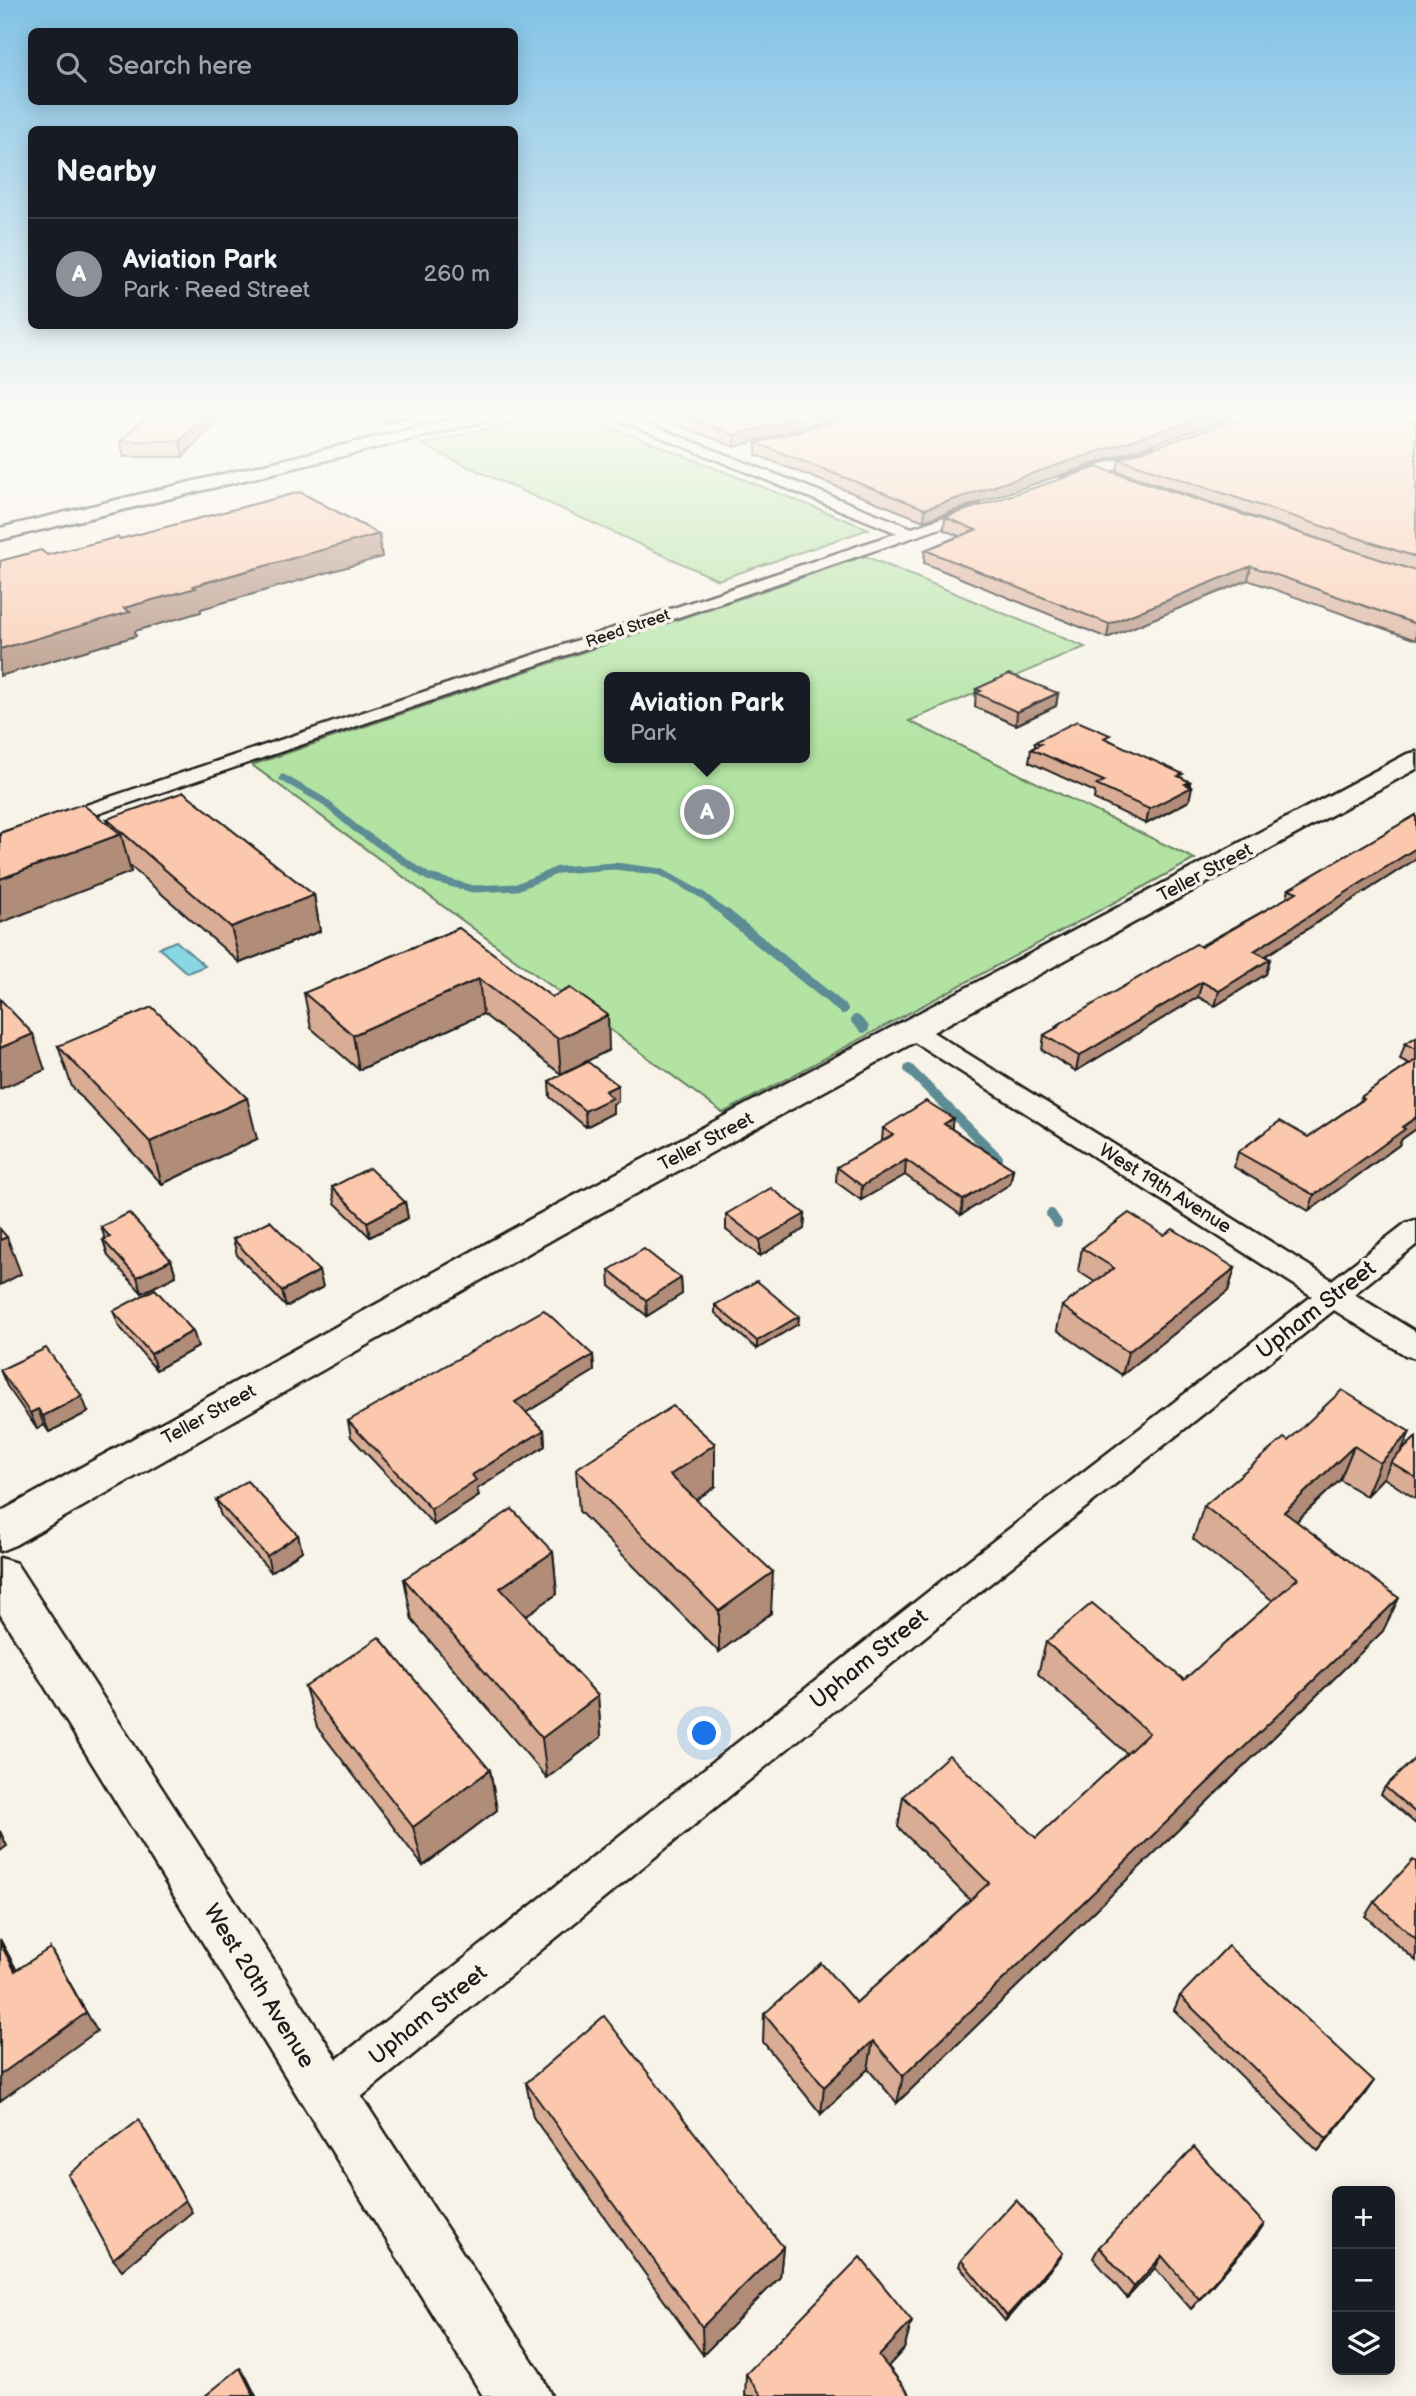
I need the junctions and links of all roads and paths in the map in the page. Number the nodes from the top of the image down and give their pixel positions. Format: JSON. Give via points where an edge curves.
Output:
{"nodes":[{"id":1,"x":21,"y":529,"type":"edge"},
{"id":2,"x":901,"y":529,"type":"edge"},
{"id":3,"x":924,"y":529,"type":"edge"},
{"id":4,"x":912,"y":533,"type":"junction"},
{"id":5,"x":0,"y":534,"type":"edge"},
{"id":6,"x":1416,"y":759,"type":"edge"},
{"id":7,"x":0,"y":841,"type":"edge"},
{"id":8,"x":914,"y":1031,"type":"junction"},
{"id":9,"x":1416,"y":1230,"type":"edge"},
{"id":10,"x":1334,"y":1296,"type":"junction"},
{"id":11,"x":1416,"y":1347,"type":"edge"},
{"id":12,"x":0,"y":1533,"type":"edge"},
{"id":13,"x":0,"y":1576,"type":"edge"},
{"id":14,"x":328,"y":2095,"type":"junction"},
{"id":15,"x":519,"y":2396,"type":"edge"}],
"edges":[{"from":1,"to":5,"type":"street"},
{"from":2,"to":4,"type":"street"},
{"from":3,"to":4,"type":"street","name":"Reed Street"},
{"from":4,"to":7,"type":"street","name":"Reed Street"},
{"from":6,"to":8,"type":"street","name":"Teller Street"},
{"from":8,"to":10,"type":"street","name":"West 19th Avenue"},
{"from":8,"to":12,"type":"street","name":"Teller Street","via":[[549,1225]]},
{"from":9,"to":10,"type":"street","name":"Upham Street"},
{"from":10,"to":11,"type":"street","name":"West 19th Avenue"},
{"from":10,"to":14,"type":"street","name":"Upham Street","via":[[904,1631]]},
{"from":13,"to":14,"type":"street","name":"West 20th Avenue"},
{"from":14,"to":15,"type":"street","name":"West 20th Avenue"}]}
